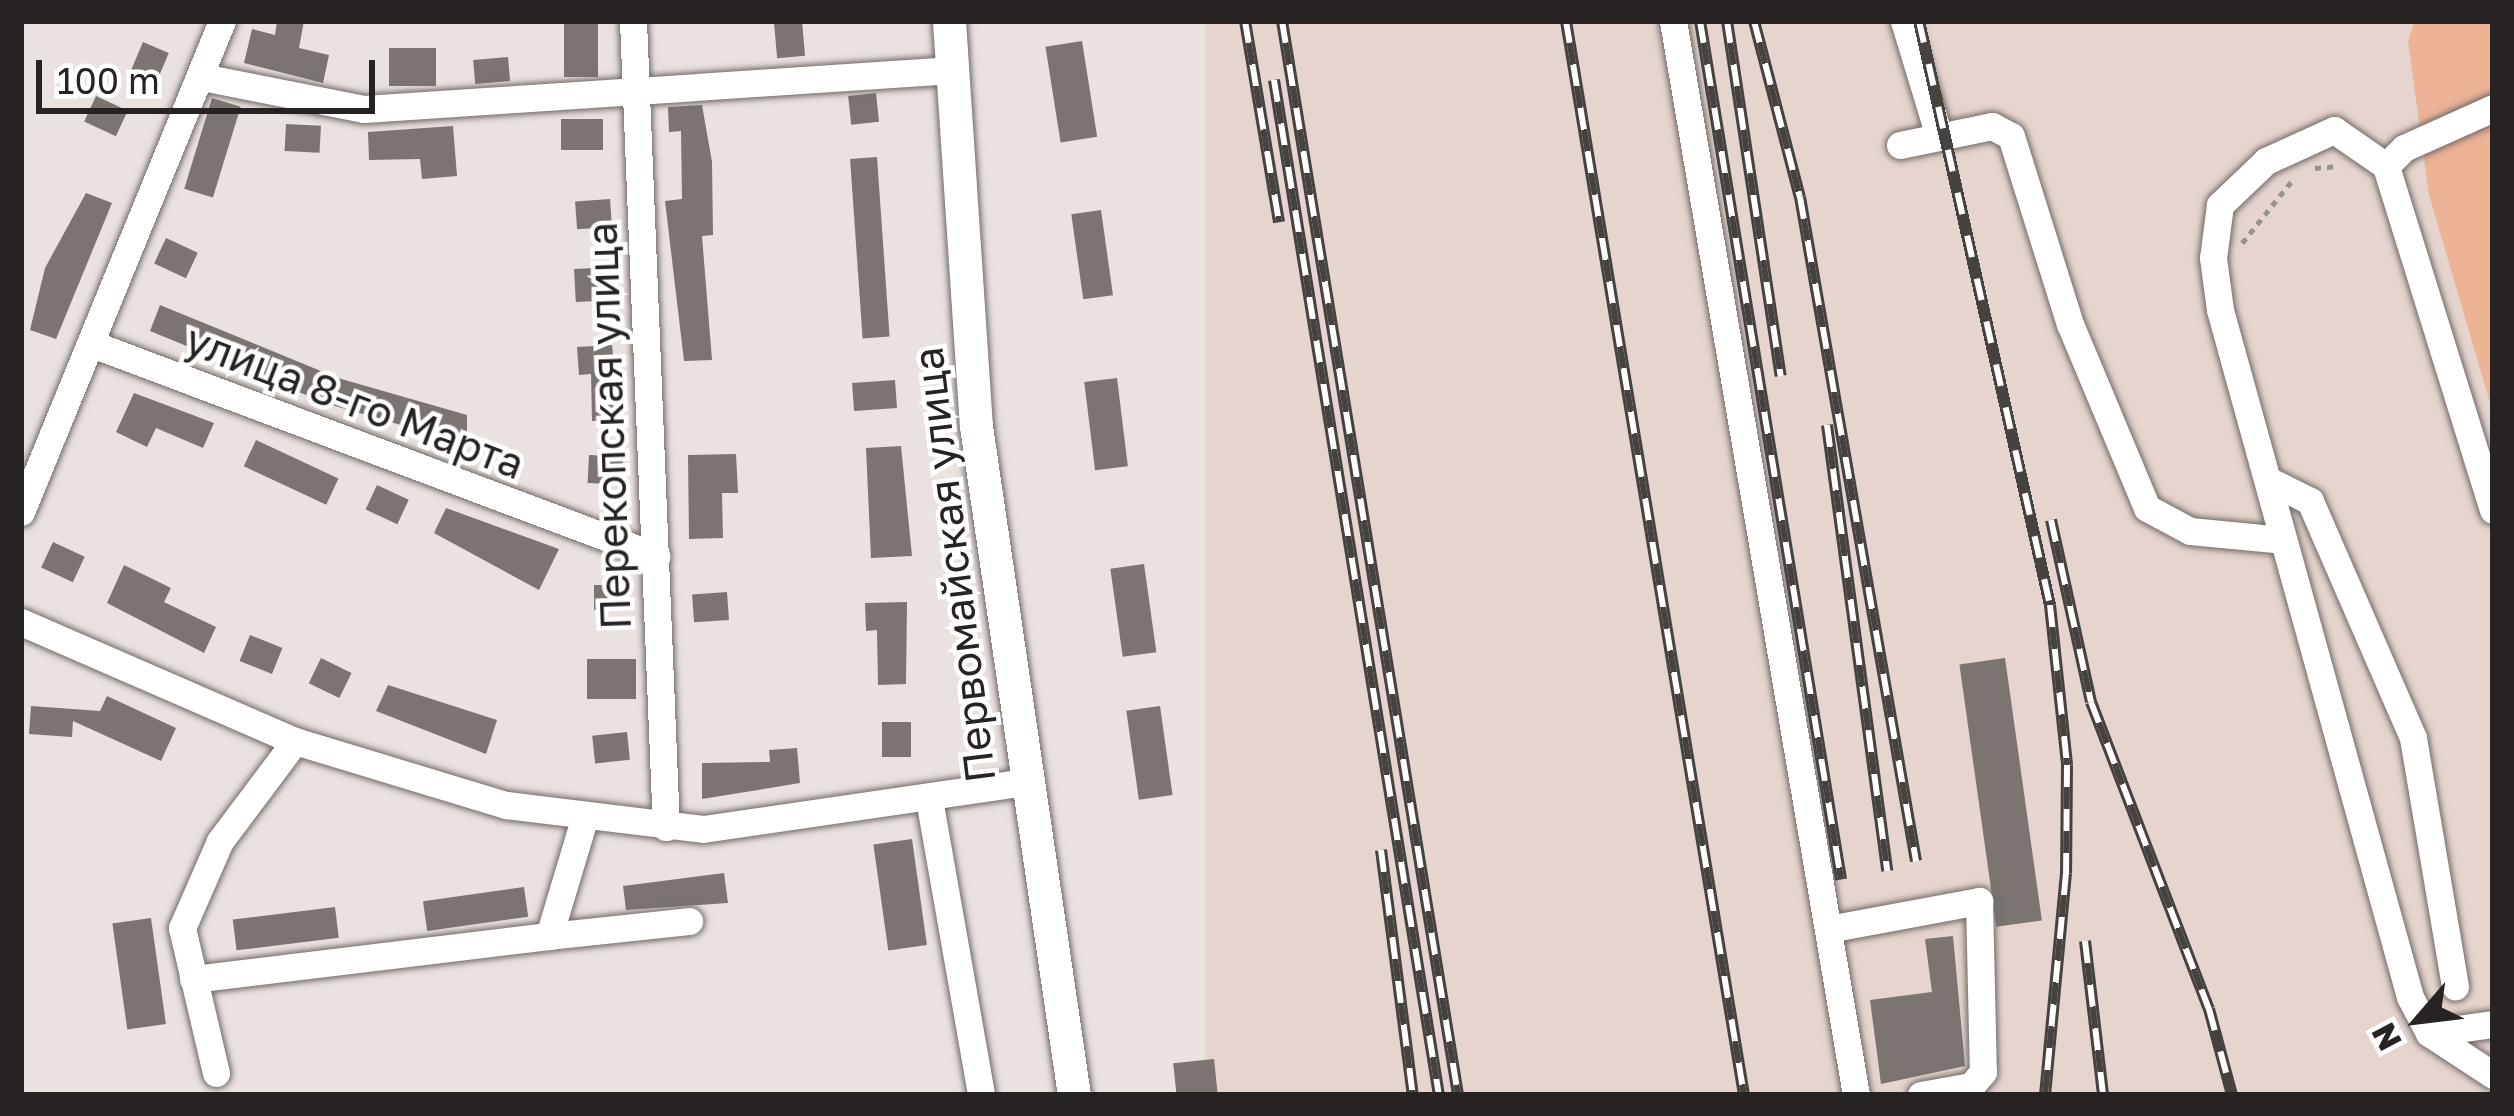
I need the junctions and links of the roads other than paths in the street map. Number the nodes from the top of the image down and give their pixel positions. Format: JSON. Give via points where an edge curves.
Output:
{"nodes":[{"id":1,"x":222,"y":21,"type":"edge"},
{"id":2,"x":633,"y":21,"type":"edge"},
{"id":3,"x":949,"y":21,"type":"edge"},
{"id":4,"x":1673,"y":21,"type":"edge"},
{"id":5,"x":1904,"y":21,"type":"edge"},
{"id":6,"x":953,"y":70,"type":"junction"},
{"id":7,"x":202,"y":77,"type":"junction"},
{"id":8,"x":637,"y":92,"type":"junction"},
{"id":9,"x":2493,"y":109,"type":"edge"},
{"id":10,"x":1939,"y":136,"type":"junction"},
{"id":11,"x":1900,"y":145,"type":"dead end"},
{"id":12,"x":2386,"y":166,"type":"junction"},
{"id":13,"x":92,"y":344,"type":"junction"},
{"id":14,"x":2270,"y":481,"type":"junction"},
{"id":15,"x":2493,"y":510,"type":"edge"},
{"id":16,"x":21,"y":512,"type":"edge"},
{"id":17,"x":2283,"y":540,"type":"junction"},
{"id":18,"x":656,"y":556,"type":"junction"},
{"id":19,"x":21,"y":622,"type":"edge"},
{"id":20,"x":295,"y":742,"type":"junction"},
{"id":21,"x":1024,"y":782,"type":"junction"},
{"id":22,"x":929,"y":799,"type":"junction"},
{"id":23,"x":585,"y":816,"type":"junction"},
{"id":24,"x":666,"y":827,"type":"junction"},
{"id":25,"x":689,"y":921,"type":"dead end"},
{"id":26,"x":1828,"y":929,"type":"junction"},
{"id":27,"x":549,"y":936,"type":"junction"},
{"id":28,"x":193,"y":979,"type":"junction"},
{"id":29,"x":2455,"y":986,"type":"dead end"},
{"id":30,"x":2493,"y":1024,"type":"edge"},
{"id":31,"x":2429,"y":1033,"type":"junction"},
{"id":32,"x":216,"y":1073,"type":"dead end"},
{"id":33,"x":2493,"y":1075,"type":"edge"},
{"id":34,"x":981,"y":1095,"type":"edge"},
{"id":35,"x":1074,"y":1095,"type":"edge"},
{"id":36,"x":1856,"y":1095,"type":"edge"},
{"id":37,"x":1922,"y":1095,"type":"edge"}],
"edges":[{"from":1,"to":7,"type":"street"},
{"from":2,"to":8,"type":"street","name":"Перекопская улица"},
{"from":3,"to":6,"type":"main road","name":"Первомайская улица"},
{"from":4,"to":26,"type":"street"},
{"from":5,"to":10,"type":"street"},
{"from":6,"to":8,"type":"street"},
{"from":6,"to":21,"type":"main road","name":"Первомайская улица","via":[[976,426]]},
{"from":7,"to":8,"type":"street","via":[[364,109]]},
{"from":7,"to":13,"type":"street"},
{"from":8,"to":18,"type":"street","name":"Перекопская улица"},
{"from":9,"to":12,"type":"street","via":[[2404,148]]},
{"from":10,"to":11,"type":"street"},
{"from":10,"to":17,"type":"street","via":[[1992,126],[2011,136],[2070,325],[2147,508],[2190,532]]},
{"from":12,"to":14,"type":"street","via":[[2334,130],[2266,160],[2220,206],[2213,258],[2220,310]]},
{"from":12,"to":15,"type":"street"},
{"from":13,"to":16,"type":"street"},
{"from":13,"to":18,"type":"street","name":"улица 8-го Марта"},
{"from":14,"to":17,"type":"street"},
{"from":14,"to":29,"type":"street","via":[[2310,501],[2414,738]]},
{"from":17,"to":31,"type":"street","via":[[2410,997]]},
{"from":18,"to":24,"type":"street","name":"Перекопская улица"},
{"from":19,"to":20,"type":"street"},
{"from":20,"to":23,"type":"street","via":[[506,805]]},
{"from":20,"to":28,"type":"street","via":[[193,888],[182,928]]},
{"from":21,"to":22,"type":"street"},
{"from":21,"to":35,"type":"main road","name":"Первомайская улица"},
{"from":22,"to":24,"type":"street"},
{"from":22,"to":34,"type":"street"},
{"from":23,"to":24,"type":"street"},
{"from":23,"to":27,"type":"street"},
{"from":25,"to":27,"type":"street"},
{"from":26,"to":36,"type":"street"},
{"from":26,"to":37,"type":"street","via":[[1978,901],[1983,1072],[1971,1086]]},
{"from":27,"to":28,"type":"street"},
{"from":28,"to":32,"type":"street"},
{"from":30,"to":31,"type":"street"},
{"from":31,"to":33,"type":"street"}]}
